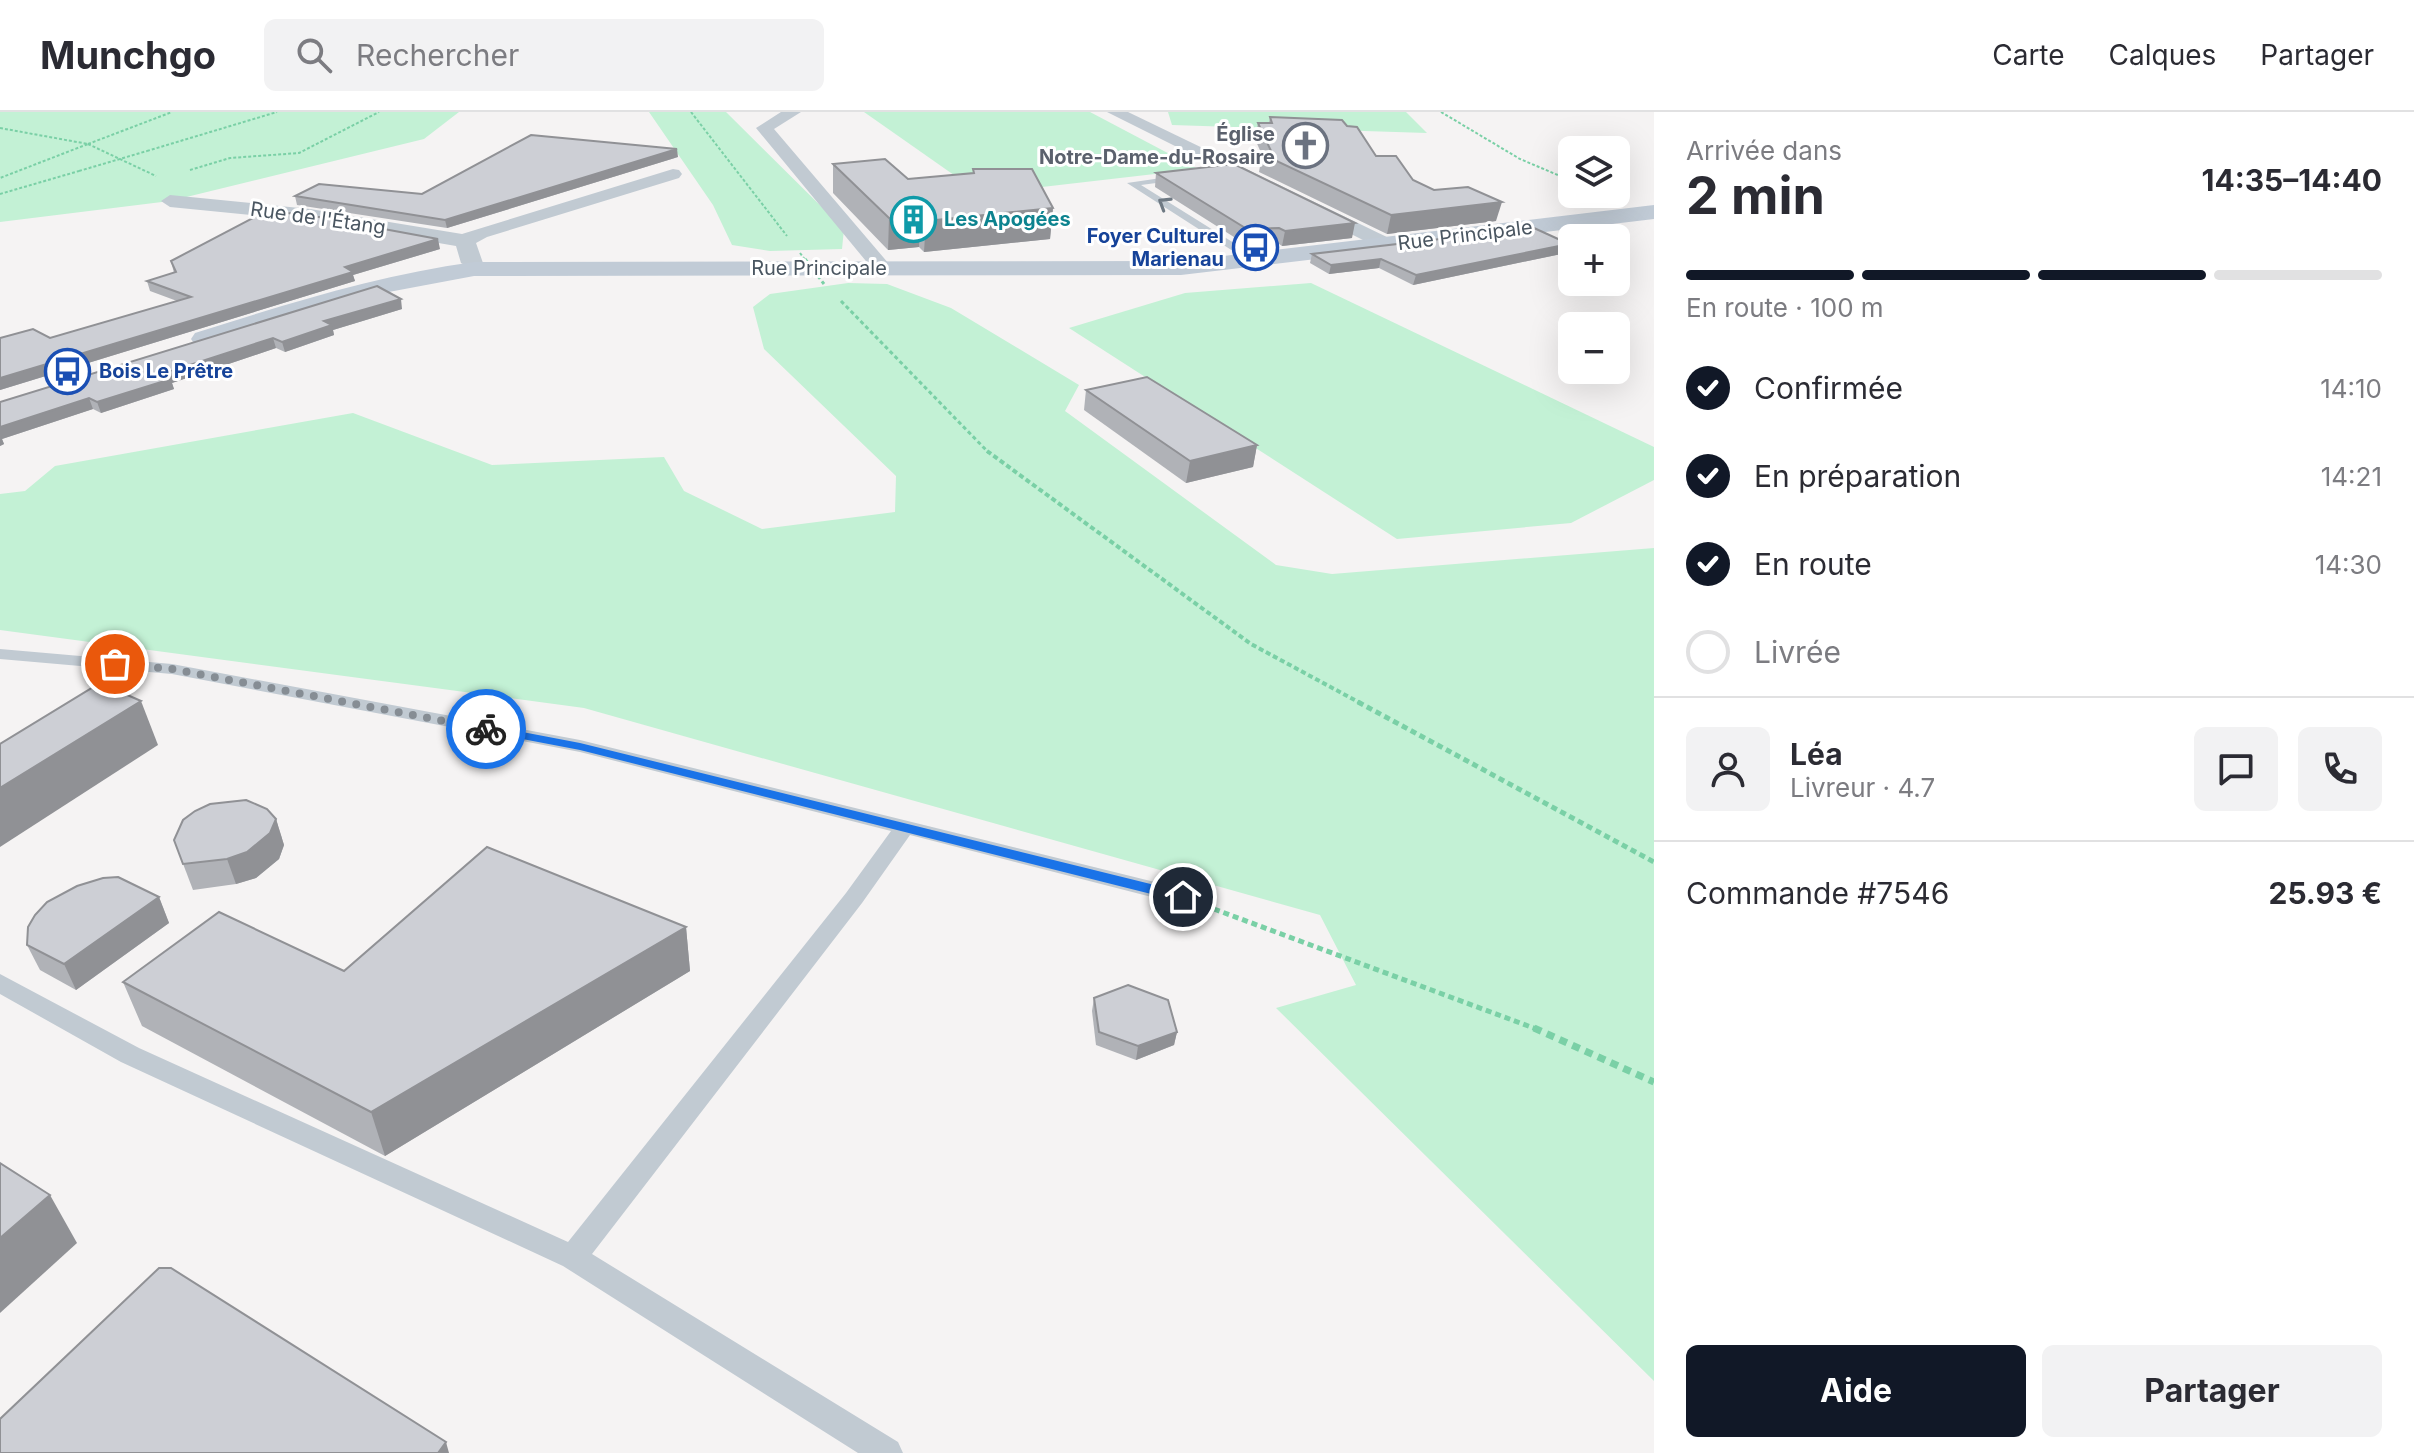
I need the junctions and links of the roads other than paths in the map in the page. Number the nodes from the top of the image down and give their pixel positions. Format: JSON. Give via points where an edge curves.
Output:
{"nodes":[{"id":1,"x":793,"y":112,"type":"edge"},
{"id":2,"x":1115,"y":112,"type":"edge"},
{"id":3,"x":1235,"y":171,"type":"junction"},
{"id":4,"x":673,"y":174,"type":"dead end"},
{"id":5,"x":1206,"y":174,"type":"edge"},
{"id":6,"x":1191,"y":176,"type":"edge"},
{"id":7,"x":170,"y":201,"type":"road end"},
{"id":8,"x":1654,"y":212,"type":"edge"},
{"id":9,"x":465,"y":241,"type":"junction"},
{"id":10,"x":1386,"y":244,"type":"junction"},
{"id":11,"x":1254,"y":260,"type":"junction"},
{"id":12,"x":882,"y":268,"type":"junction"},
{"id":13,"x":474,"y":269,"type":"junction"},
{"id":14,"x":182,"y":347,"type":"edge"},
{"id":15,"x":0,"y":654,"type":"edge"},
{"id":16,"x":904,"y":828,"type":"junction"},
{"id":17,"x":1183,"y":897,"type":"road end"},
{"id":18,"x":0,"y":983,"type":"edge"},
{"id":19,"x":573,"y":1257,"type":"junction"},
{"id":20,"x":887,"y":1453,"type":"edge"}],
"edges":[{"from":1,"to":12,"type":"street","via":[[764,128]]},
{"from":2,"to":3,"type":"street"},
{"from":3,"to":5,"type":"lane"},
{"from":3,"to":10,"type":"street"},
{"from":4,"to":9,"type":"street"},
{"from":11,"to":6,"type":"lane","one_way":true,"via":[[1132,183]]},
{"from":7,"to":9,"type":"street","name":"Rue de l'Étang","via":[[310,215]]},
{"from":8,"to":10,"type":"main road","name":"Rue Principale"},
{"from":9,"to":13,"type":"street"},
{"from":10,"to":11,"type":"main road","name":"Rue Principale"},
{"from":11,"to":12,"type":"main road","name":"Rue Principale","via":[[1127,270]]},
{"from":12,"to":13,"type":"main road","name":"Rue Principale"},
{"from":13,"to":14,"type":"main road","name":"Rue Principale","via":[[378,285]]},
{"from":15,"to":16,"type":"lane","via":[[172,669],[580,746]]},
{"from":16,"to":17,"type":"lane"},
{"from":16,"to":19,"type":"lane"},
{"from":18,"to":19,"type":"lane","via":[[130,1055]]},
{"from":19,"to":20,"type":"lane"}]}
